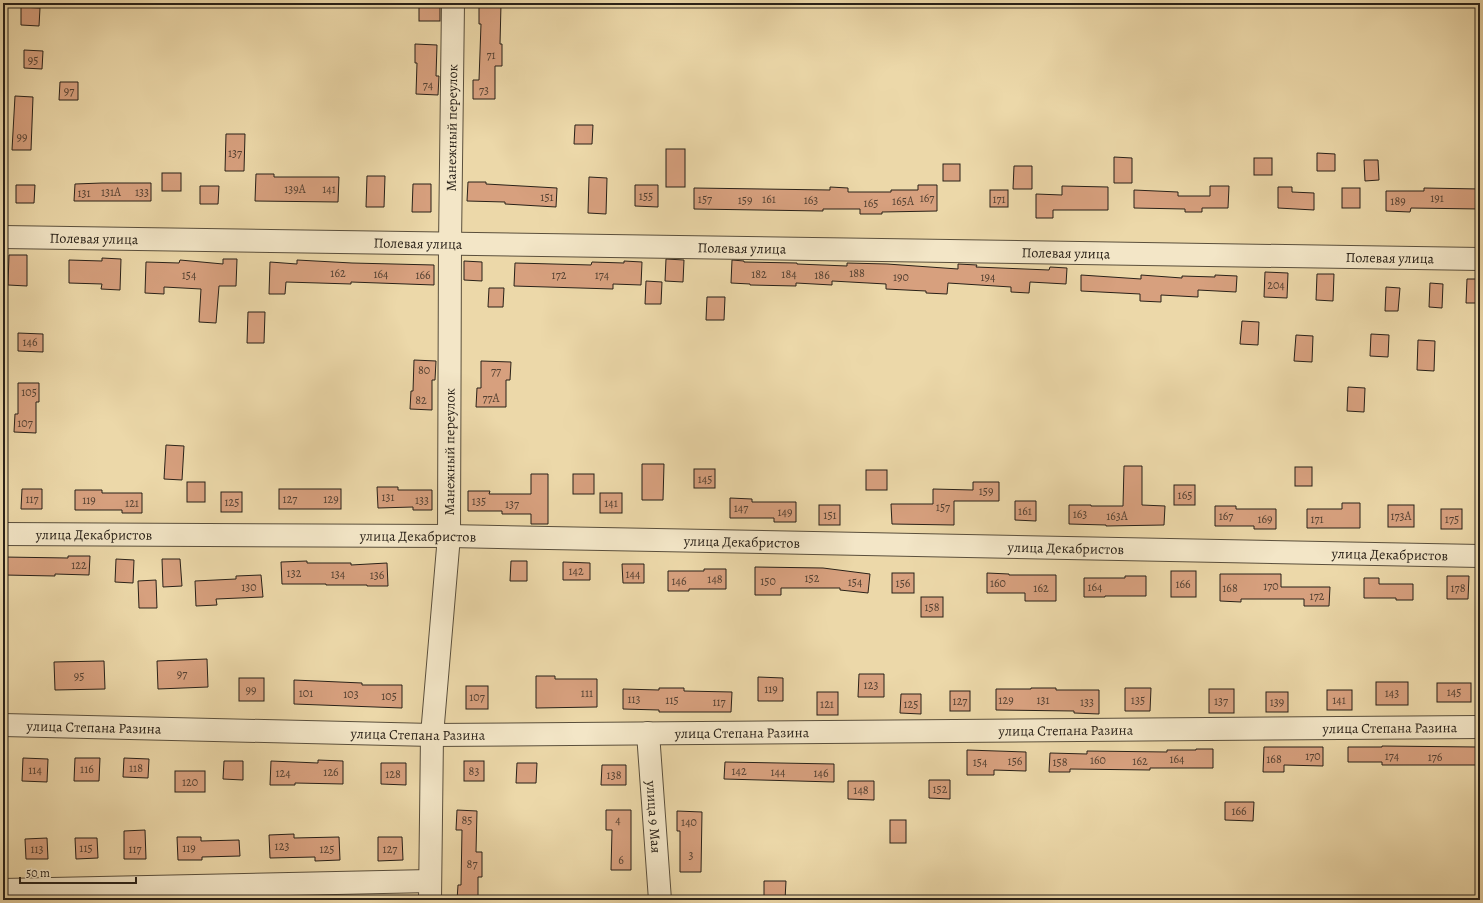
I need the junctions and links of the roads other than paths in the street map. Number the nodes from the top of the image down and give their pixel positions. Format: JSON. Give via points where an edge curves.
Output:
{"nodes":[{"id":1,"x":453,"y":3,"type":"edge"},
{"id":2,"x":3,"y":237,"type":"edge"},
{"id":3,"x":450,"y":244,"type":"junction"},
{"id":4,"x":1480,"y":259,"type":"edge"},
{"id":5,"x":3,"y":534,"type":"edge"},
{"id":6,"x":449,"y":536,"type":"junction"},
{"id":7,"x":1480,"y":556,"type":"edge"},
{"id":8,"x":3,"y":726,"type":"edge"},
{"id":9,"x":1480,"y":727,"type":"edge"},
{"id":10,"x":648,"y":733,"type":"junction"},
{"id":11,"x":432,"y":735,"type":"junction"},
{"id":12,"x":3,"y":890,"type":"edge"},
{"id":13,"x":430,"y":891,"type":"edge"},
{"id":14,"x":660,"y":900,"type":"edge"}],
"edges":[{"from":1,"to":3,"type":"street","name":"Манежный переулок"},
{"from":2,"to":3,"type":"street","name":"Полевая улица"},
{"from":3,"to":4,"type":"street","name":"Полевая улица"},
{"from":3,"to":6,"type":"street","name":"Манежный переулок"},
{"from":5,"to":6,"type":"street","name":"улица Декабристов"},
{"from":6,"to":7,"type":"street","name":"улица Декабристов"},
{"from":6,"to":11,"type":"street","name":"Манежный переулок"},
{"from":8,"to":11,"type":"street","name":"улица Степана Разина"},
{"from":9,"to":10,"type":"street","name":"улица Степана Разина"},
{"from":10,"to":11,"type":"street","name":"улица Степана Разина"},
{"from":10,"to":14,"type":"street","name":"улица 9 Мая"},
{"from":11,"to":13,"type":"street","name":"Манежный переулок"},
{"from":12,"to":13,"type":"street"}]}
